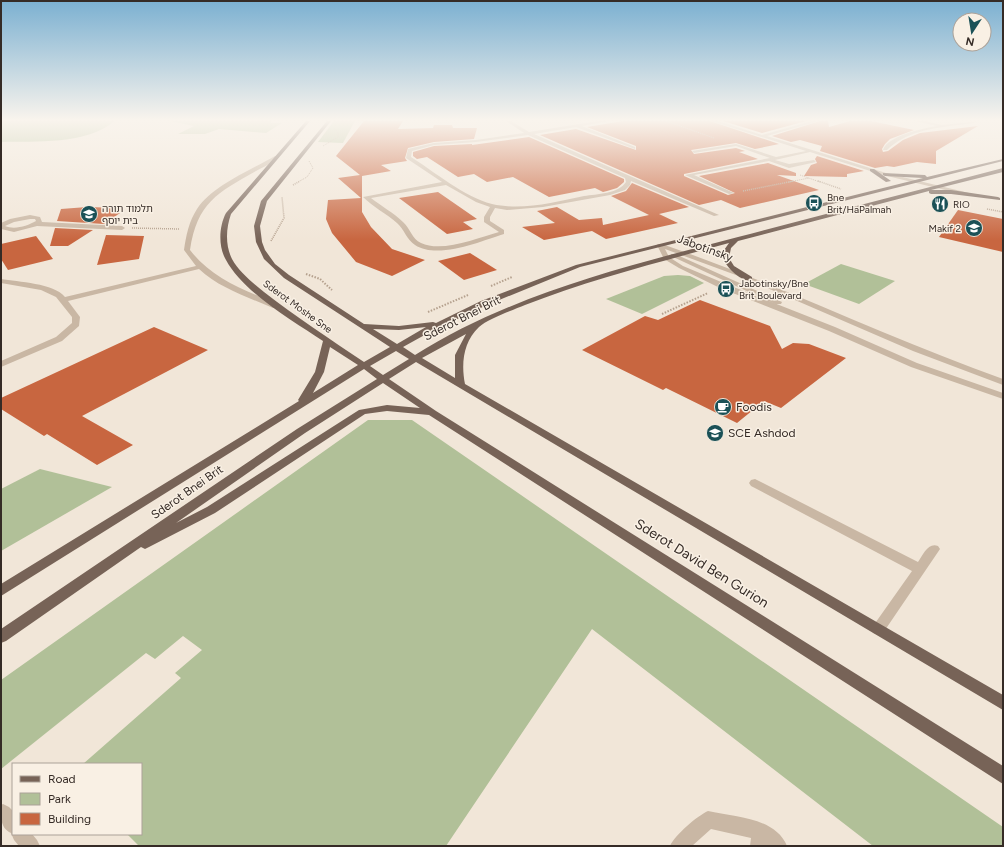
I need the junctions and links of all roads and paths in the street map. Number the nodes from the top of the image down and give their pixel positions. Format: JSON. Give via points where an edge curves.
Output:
{"nodes":[{"id":1,"x":271,"y":161,"type":"edge"},
{"id":2,"x":274,"y":161,"type":"edge"},
{"id":3,"x":299,"y":161,"type":"edge"},
{"id":4,"x":309,"y":161,"type":"edge"},
{"id":5,"x":413,"y":161,"type":"edge"},
{"id":6,"x":590,"y":161,"type":"edge"},
{"id":7,"x":766,"y":161,"type":"edge"},
{"id":8,"x":771,"y":161,"type":"edge"},
{"id":9,"x":814,"y":161,"type":"dead end"},
{"id":10,"x":839,"y":161,"type":"edge"},
{"id":11,"x":1001,"y":161,"type":"edge"},
{"id":12,"x":872,"y":170,"type":"junction"},
{"id":13,"x":1002,"y":170,"type":"edge"},
{"id":14,"x":885,"y":174,"type":"junction"},
{"id":15,"x":627,"y":177,"type":"junction"},
{"id":16,"x":939,"y":177,"type":"junction"},
{"id":17,"x":809,"y":178,"type":"dead end"},
{"id":18,"x":972,"y":178,"type":"junction"},
{"id":19,"x":916,"y":182,"type":"junction"},
{"id":20,"x":448,"y":183,"type":"junction"},
{"id":21,"x":290,"y":186,"type":"dead end"},
{"id":22,"x":935,"y":187,"type":"junction"},
{"id":23,"x":882,"y":190,"type":"junction"},
{"id":24,"x":284,"y":193,"type":"dead end"},
{"id":25,"x":731,"y":193,"type":"joint"},
{"id":26,"x":911,"y":193,"type":"junction"},
{"id":27,"x":1000,"y":199,"type":"edge"},
{"id":28,"x":493,"y":207,"type":"junction"},
{"id":29,"x":716,"y":215,"type":"dead end"},
{"id":30,"x":36,"y":224,"type":"junction"},
{"id":31,"x":122,"y":228,"type":"joint"},
{"id":32,"x":3,"y":229,"type":"edge"},
{"id":33,"x":190,"y":229,"type":"junction"},
{"id":34,"x":737,"y":239,"type":"junction"},
{"id":35,"x":270,"y":242,"type":"dead end"},
{"id":36,"x":660,"y":245,"type":"junction"},
{"id":37,"x":684,"y":253,"type":"junction"},
{"id":38,"x":670,"y":257,"type":"junction"},
{"id":39,"x":200,"y":267,"type":"junction"},
{"id":40,"x":300,"y":272,"type":"dead end"},
{"id":41,"x":749,"y":279,"type":"junction"},
{"id":42,"x":1,"y":281,"type":"edge"},
{"id":43,"x":723,"y":286,"type":"junction"},
{"id":44,"x":336,"y":295,"type":"dead end"},
{"id":45,"x":64,"y":300,"type":"junction"},
{"id":46,"x":277,"y":306,"type":"junction"},
{"id":47,"x":662,"y":314,"type":"dead end"},
{"id":48,"x":443,"y":322,"type":"junction"},
{"id":49,"x":477,"y":325,"type":"junction"},
{"id":50,"x":361,"y":326,"type":"junction"},
{"id":51,"x":832,"y":329,"type":"junction"},
{"id":52,"x":327,"y":340,"type":"junction"},
{"id":53,"x":395,"y":347,"type":"junction"},
{"id":54,"x":414,"y":358,"type":"junction"},
{"id":55,"x":1,"y":364,"type":"edge"},
{"id":56,"x":362,"y":366,"type":"junction"},
{"id":57,"x":383,"y":378,"type":"junction"},
{"id":58,"x":1003,"y":382,"type":"edge"},
{"id":59,"x":462,"y":386,"type":"junction"},
{"id":60,"x":1003,"y":396,"type":"edge"},
{"id":61,"x":300,"y":404,"type":"junction"},
{"id":62,"x":433,"y":413,"type":"junction"},
{"id":63,"x":755,"y":483,"type":"dead end"},
{"id":64,"x":934,"y":549,"type":"dead end"},
{"id":65,"x":118,"y":558,"type":"junction"},
{"id":66,"x":920,"y":569,"type":"junction"},
{"id":67,"x":1,"y":591,"type":"edge"},
{"id":68,"x":878,"y":629,"type":"junction"},
{"id":69,"x":1,"y":637,"type":"edge"},
{"id":70,"x":1003,"y":703,"type":"edge"},
{"id":71,"x":1003,"y":776,"type":"edge"},
{"id":72,"x":1,"y":815,"type":"edge"},
{"id":73,"x":12,"y":825,"type":"edge"},
{"id":74,"x":21,"y":835,"type":"edge"},
{"id":75,"x":760,"y":839,"type":"edge"},
{"id":76,"x":31,"y":846,"type":"edge"},
{"id":77,"x":679,"y":846,"type":"edge"},
{"id":78,"x":778,"y":846,"type":"edge"}],
"edges":[{"from":1,"to":33,"type":"street","via":[[208,201],[201,208]]},
{"from":2,"to":46,"type":"main road","name":"Sderot Moshe Sne","via":[[228,214],[224,236],[229,260],[246,280]]},
{"from":3,"to":50,"type":"main road","name":"Sderot Moshe Sne","via":[[264,201],[256,224],[260,244],[272,264],[298,285]]},
{"from":4,"to":21,"type":"path","via":[[313,168],[311,173]]},
{"from":5,"to":20,"type":"street"},
{"from":6,"to":15,"type":"street"},
{"from":7,"to":25,"type":"street","via":[[688,175]]},
{"from":8,"to":9,"type":"street","via":[[789,166]]},
{"from":10,"to":12,"type":"street"},
{"from":11,"to":16,"type":"main road","name":"Sderot Bnei Brit"},
{"from":12,"to":14,"type":"street"},
{"from":12,"to":23,"type":"main road","via":[[889,182]]},
{"from":13,"to":18,"type":"main road","name":"Sderot Bnei Brit"},
{"from":14,"to":16,"type":"main road"},
{"from":14,"to":19,"type":"street"},
{"from":15,"to":28,"type":"street","via":[[628,185],[610,193],[527,208]]},
{"from":15,"to":29,"type":"street"},
{"from":16,"to":19,"type":"main road","name":"Sderot Bnei Brit"},
{"from":17,"to":25,"type":"path"},
{"from":18,"to":22,"type":"main road","name":"Sderot Bnei Brit"},
{"from":18,"to":27,"type":"main road","via":[[968,183],[970,188]]},
{"from":19,"to":22,"type":"street"},
{"from":19,"to":23,"type":"main road","name":"Sderot Bnei Brit"},
{"from":20,"to":28,"type":"street","via":[[478,202]]},
{"from":20,"to":28,"type":"street","via":[[366,197],[402,224],[416,244],[425,248],[456,246],[502,233],[487,222]]},
{"from":22,"to":26,"type":"main road","name":"Sderot Bnei Brit"},
{"from":22,"to":27,"type":"street"},
{"from":23,"to":36,"type":"main road","name":"Sderot Bnei Brit"},
{"from":24,"to":35,"type":"path","via":[[284,218]]},
{"from":26,"to":27,"type":"main road","via":[[950,192]]},
{"from":26,"to":34,"type":"main road","name":"Sderot Bnei Brit"},
{"from":30,"to":31,"type":"street"},
{"from":30,"to":32,"type":"street"},
{"from":30,"to":32,"type":"street","via":[[39,220],[34,217],[17,218],[3,224]]},
{"from":31,"to":33,"type":"path"},
{"from":33,"to":39,"type":"street","via":[[187,250]]},
{"from":34,"to":37,"type":"main road","name":"Sderot Bnei Brit"},
{"from":34,"to":41,"type":"main road","via":[[727,247],[725,255],[732,267]]},
{"from":36,"to":37,"type":"street","name":"Jabotinsky"},
{"from":36,"to":38,"type":"street","name":"Jabotinsky"},
{"from":36,"to":48,"type":"main road","name":"Sderot Bnei Brit","via":[[578,266]]},
{"from":37,"to":38,"type":"main road","name":"Sderot Bnei Brit"},
{"from":37,"to":41,"type":"street","name":"Jabotinsky"},
{"from":38,"to":43,"type":"street","name":"Jabotinsky","via":[[681,267]]},
{"from":38,"to":49,"type":"main road","name":"Sderot Bnei Brit","via":[[560,289]]},
{"from":38,"to":51,"type":"street","via":[[764,295]]},
{"from":39,"to":45,"type":"street"},
{"from":39,"to":46,"type":"street","via":[[224,283]]},
{"from":40,"to":44,"type":"path","via":[[320,279]]},
{"from":41,"to":58,"type":"street","name":"Jabotinsky","via":[[913,350]]},
{"from":42,"to":45,"type":"street","via":[[43,288]]},
{"from":43,"to":47,"type":"path"},
{"from":43,"to":51,"type":"street","name":"Jabotinsky"},
{"from":45,"to":55,"type":"street","via":[[76,317],[76,324],[69,332],[45,346]]},
{"from":46,"to":52,"type":"main road","name":"Sderot Moshe Sne"},
{"from":48,"to":50,"type":"main road","via":[[398,328]]},
{"from":48,"to":53,"type":"main road","name":"Sderot Bnei Brit"},
{"from":49,"to":54,"type":"main road","name":"Sderot Bnei Brit"},
{"from":49,"to":59,"type":"main road","via":[[458,352],[458,371]]},
{"from":50,"to":53,"type":"main road","name":"Sderot Moshe Sne"},
{"from":51,"to":60,"type":"street","name":"Jabotinsky","via":[[914,365]]},
{"from":52,"to":56,"type":"main road","name":"Sderot Moshe Sne"},
{"from":52,"to":61,"type":"main road","via":[[325,359],[320,372]]},
{"from":53,"to":54,"type":"main road","name":"Sderot Moshe Sne"},
{"from":53,"to":56,"type":"main road","name":"Sderot Bnei Brit"},
{"from":54,"to":57,"type":"main road","name":"Sderot Bnei Brit"},
{"from":54,"to":59,"type":"main road"},
{"from":56,"to":57,"type":"main road","name":"Sderot Moshe Sne"},
{"from":56,"to":61,"type":"main road","name":"Sderot Bnei Brit"},
{"from":57,"to":62,"type":"main road","name":"Sderot David Ben Gurion"},
{"from":57,"to":65,"type":"main road","name":"Sderot Bnei Brit","via":[[244,468]]},
{"from":59,"to":68,"type":"main road"},
{"from":61,"to":67,"type":"main road","name":"Sderot Bnei Brit"},
{"from":62,"to":65,"type":"main road","via":[[387,408],[362,412],[211,510]]},
{"from":62,"to":71,"type":"main road","name":"Sderot David Ben Gurion"},
{"from":63,"to":66,"type":"street"},
{"from":64,"to":66,"type":"street"},
{"from":65,"to":69,"type":"main road","name":"Sderot Bnei Brit"},
{"from":66,"to":68,"type":"street"},
{"from":68,"to":70,"type":"main road"},
{"from":72,"to":73,"type":"street","via":[[3,813]]},
{"from":74,"to":76,"type":"street"},
{"from":75,"to":77,"type":"street","via":[[708,820]]},
{"from":75,"to":78,"type":"street"}]}
